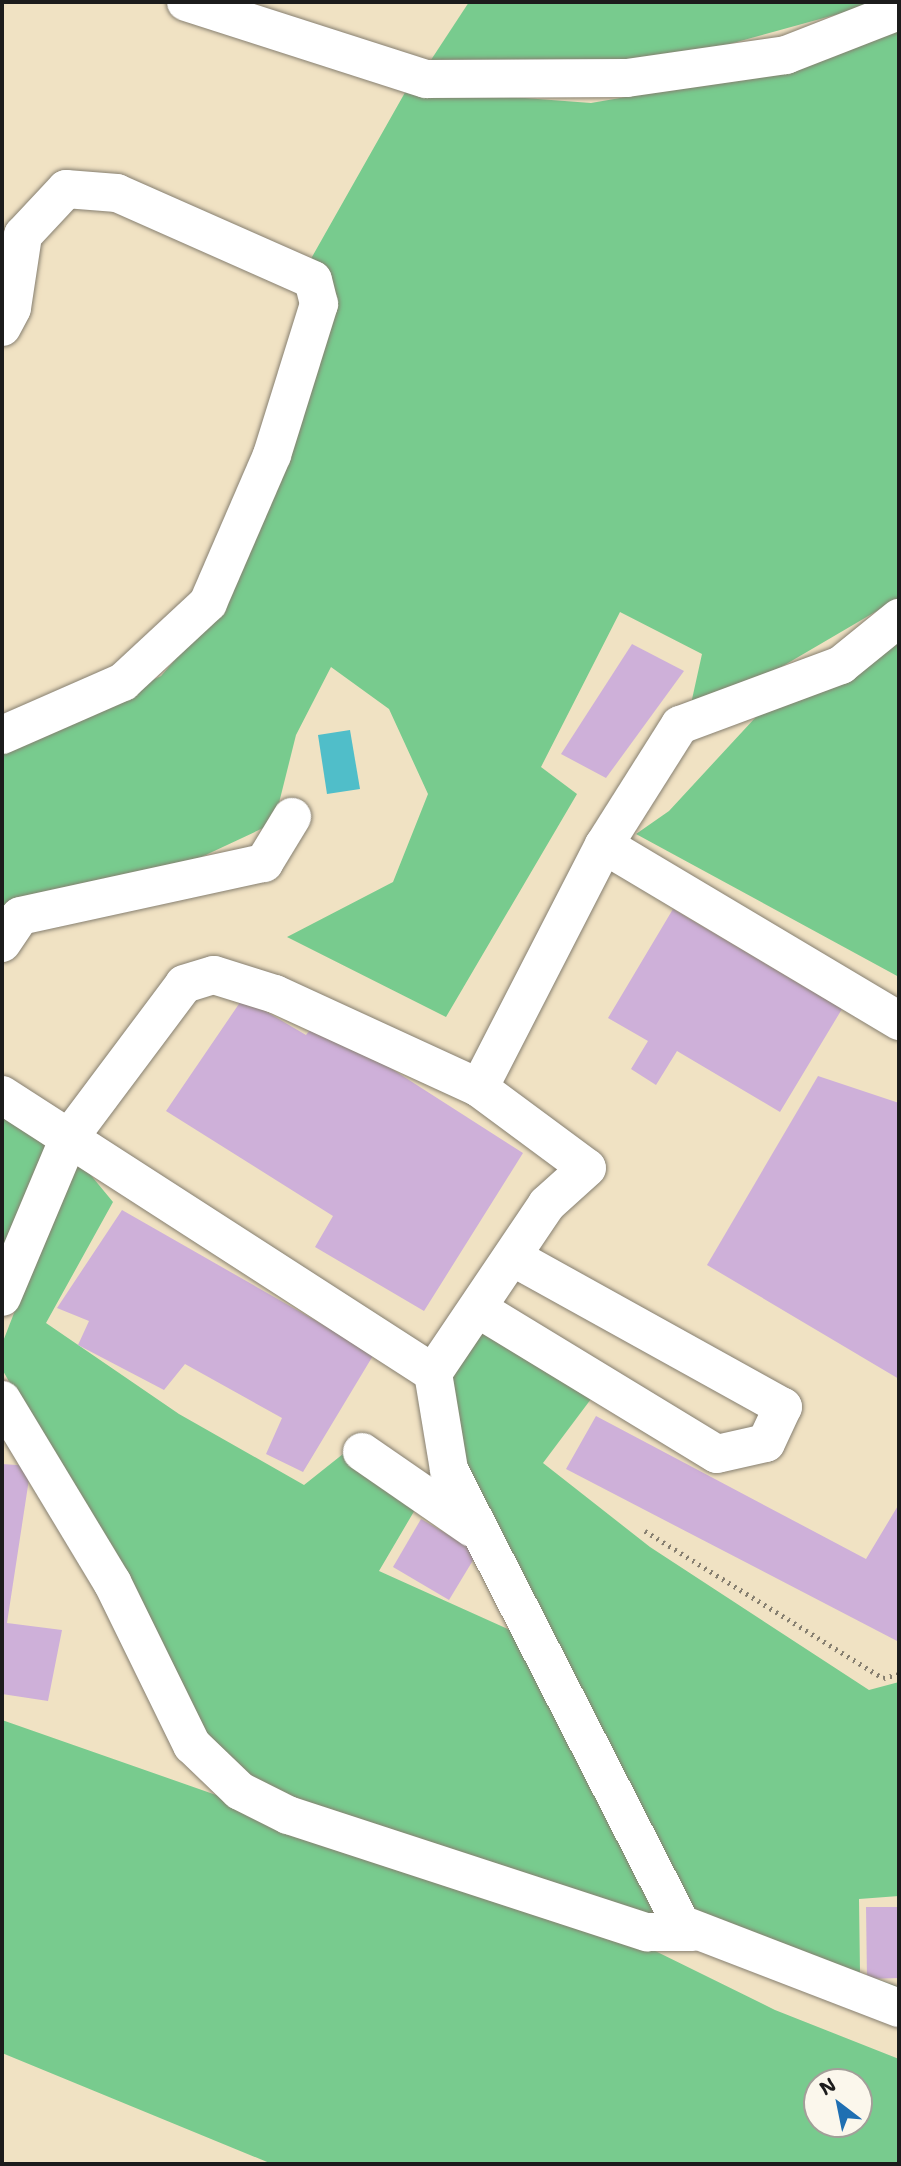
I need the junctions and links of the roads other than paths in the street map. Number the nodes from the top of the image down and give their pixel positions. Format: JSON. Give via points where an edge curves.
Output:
{"nodes":[{"id":1,"x":186,"y":2,"type":"edge"},
{"id":2,"x":899,"y":11,"type":"edge"},
{"id":3,"x":2,"y":327,"type":"edge"},
{"id":4,"x":899,"y":618,"type":"edge"},
{"id":5,"x":2,"y":735,"type":"edge"},
{"id":6,"x":292,"y":817,"type":"dead end"},
{"id":7,"x":604,"y":845,"type":"junction"},
{"id":8,"x":2,"y":943,"type":"edge"},
{"id":9,"x":899,"y":1021,"type":"edge"},
{"id":10,"x":479,"y":1088,"type":"junction"},
{"id":11,"x":2,"y":1095,"type":"edge"},
{"id":12,"x":69,"y":1138,"type":"junction"},
{"id":13,"x":514,"y":1258,"type":"junction"},
{"id":14,"x":2,"y":1297,"type":"edge"},
{"id":15,"x":481,"y":1310,"type":"junction"},
{"id":16,"x":433,"y":1373,"type":"junction"},
{"id":17,"x":2,"y":1400,"type":"edge"},
{"id":18,"x":362,"y":1452,"type":"dead end"},
{"id":19,"x":483,"y":1536,"type":"junction"},
{"id":20,"x":693,"y":1932,"type":"junction"},
{"id":21,"x":899,"y":2008,"type":"edge"}],
"edges":[{"from":1,"to":2,"type":"lane","via":[[426,79],[627,78],[786,55]]},
{"from":3,"to":5,"type":"lane","via":[[12,308],[23,235],[66,189],[117,193],[313,280],[319,304],[272,455],[208,603],[123,682]]},
{"from":4,"to":7,"type":"lane","via":[[841,665],[680,725]]},
{"from":6,"to":8,"type":"lane","via":[[264,863],[20,916]]},
{"from":7,"to":9,"type":"lane"},
{"from":7,"to":10,"type":"lane"},
{"from":10,"to":12,"type":"lane","via":[[275,994],[214,975],[184,984]]},
{"from":10,"to":13,"type":"lane","via":[[587,1168],[547,1204]]},
{"from":11,"to":12,"type":"lane"},
{"from":12,"to":14,"type":"lane"},
{"from":12,"to":16,"type":"lane"},
{"from":13,"to":15,"type":"lane"},
{"from":13,"to":15,"type":"lane","via":[[783,1407],[766,1443],[717,1454]]},
{"from":15,"to":16,"type":"lane"},
{"from":16,"to":19,"type":"lane","via":[[449,1471]]},
{"from":17,"to":20,"type":"lane","via":[[112,1582],[192,1745],[240,1791],[288,1815],[647,1932]]},
{"from":18,"to":19,"type":"lane"},
{"from":19,"to":20,"type":"lane","via":[[673,1912]]},
{"from":20,"to":21,"type":"lane"}]}
